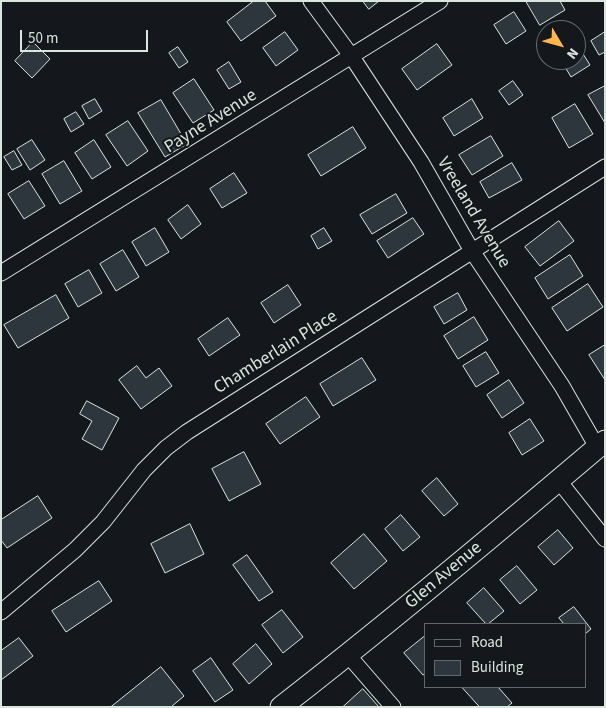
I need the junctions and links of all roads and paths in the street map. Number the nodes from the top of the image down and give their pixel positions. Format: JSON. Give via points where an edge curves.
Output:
{"nodes":[{"id":1,"x":311,"y":1,"type":"edge"},
{"id":2,"x":440,"y":1,"type":"edge"},
{"id":3,"x":352,"y":57,"type":"junction"},
{"id":4,"x":605,"y":167,"type":"edge"},
{"id":5,"x":472,"y":250,"type":"junction"},
{"id":6,"x":1,"y":273,"type":"edge"},
{"id":7,"x":601,"y":444,"type":"edge"},
{"id":8,"x":559,"y":481,"type":"junction"},
{"id":9,"x":605,"y":538,"type":"edge"},
{"id":10,"x":1,"y":612,"type":"edge"},
{"id":11,"x":348,"y":655,"type":"junction"},
{"id":12,"x":281,"y":707,"type":"edge"},
{"id":13,"x":393,"y":707,"type":"edge"}],
"edges":[{"from":1,"to":3,"type":"street","name":"Vreeland Avenue"},
{"from":2,"to":3,"type":"street","name":"Payne Avenue"},
{"from":3,"to":5,"type":"street","name":"Vreeland Avenue","via":[[421,162]]},
{"from":3,"to":6,"type":"street","name":"Payne Avenue"},
{"from":4,"to":5,"type":"street","name":"Chamberlain Place"},
{"from":5,"to":7,"type":"street","name":"Vreeland Avenue"},
{"from":5,"to":10,"type":"street","name":"Chamberlain Place","via":[[166,448],[75,550]]},
{"from":7,"to":8,"type":"street","name":"Glen Avenue"},
{"from":8,"to":9,"type":"street"},
{"from":8,"to":11,"type":"street","name":"Glen Avenue"},
{"from":11,"to":12,"type":"street","name":"Glen Avenue"},
{"from":11,"to":13,"type":"street"}]}
